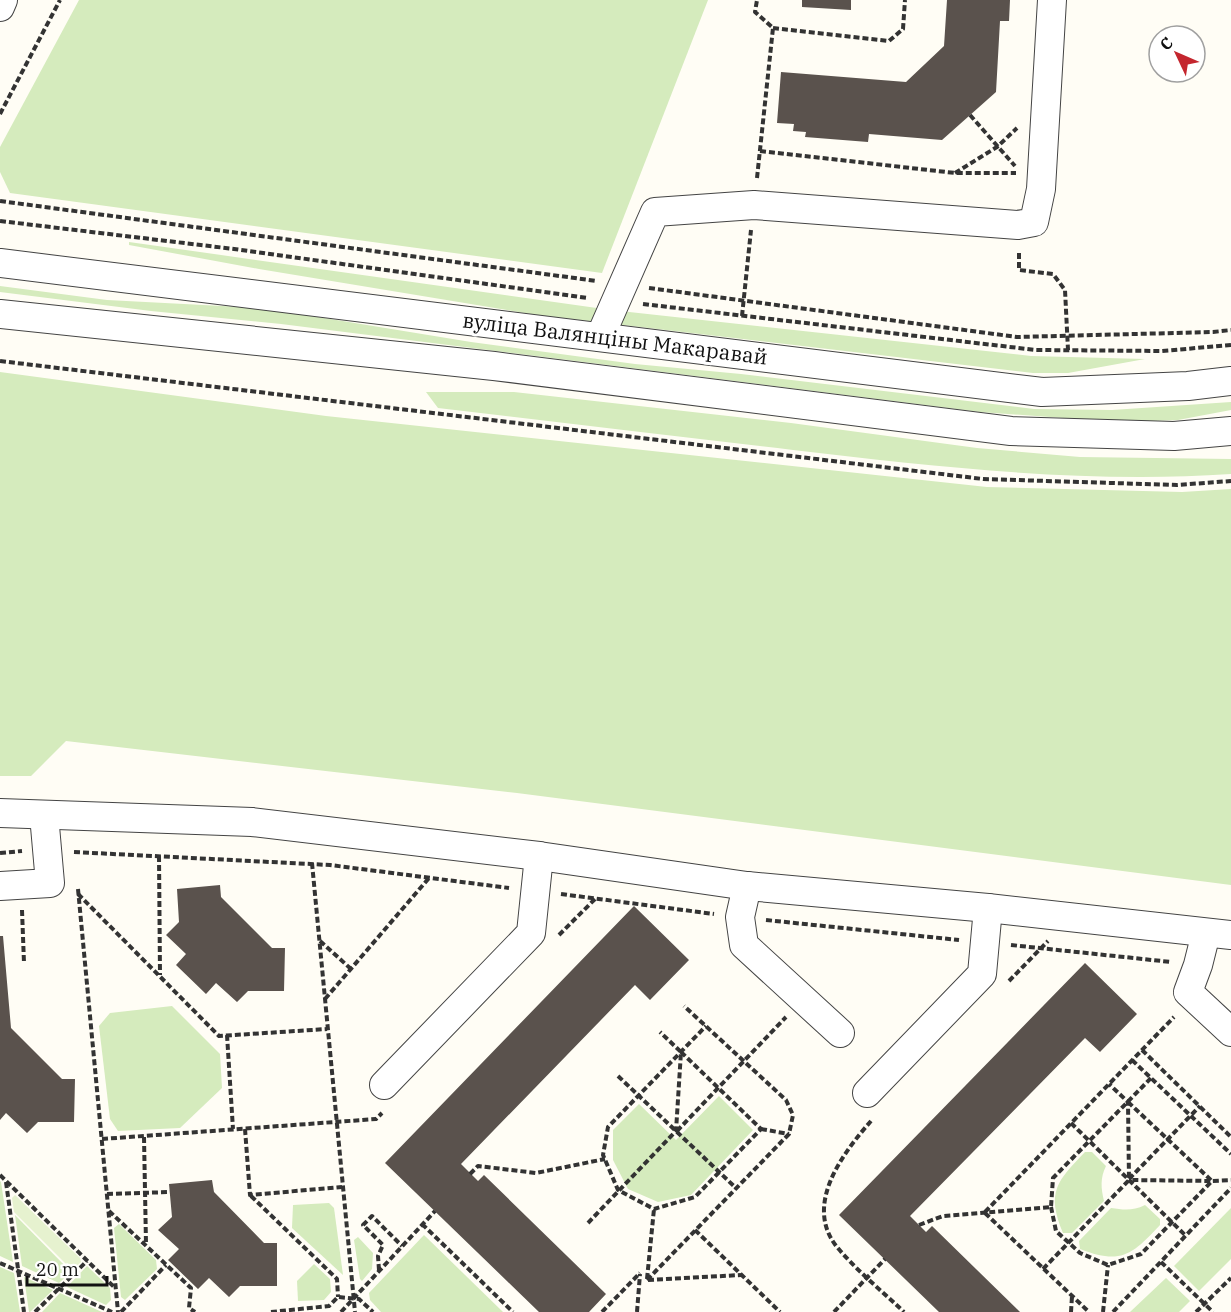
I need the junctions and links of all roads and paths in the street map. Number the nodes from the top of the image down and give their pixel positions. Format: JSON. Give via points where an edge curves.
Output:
{"nodes":[{"id":1,"x":3,"y":0,"type":"edge"},
{"id":2,"x":60,"y":0,"type":"edge"},
{"id":3,"x":757,"y":0,"type":"edge"},
{"id":4,"x":905,"y":0,"type":"edge"},
{"id":5,"x":1052,"y":0,"type":"edge"},
{"id":6,"x":0,"y":7,"type":"edge"},
{"id":7,"x":773,"y":28,"type":"junction"},
{"id":8,"x":0,"y":114,"type":"edge"},
{"id":9,"x":970,"y":115,"type":"dead end"},
{"id":10,"x":1020,"y":124,"type":"dead end"},
{"id":11,"x":997,"y":147,"type":"junction"},
{"id":12,"x":760,"y":151,"type":"junction"},
{"id":13,"x":955,"y":173,"type":"junction"},
{"id":14,"x":754,"y":205,"type":"junction"},
{"id":15,"x":0,"y":263,"type":"edge"},
{"id":16,"x":1019,"y":270,"type":"dead end"},
{"id":17,"x":0,"y":314,"type":"edge"},
{"id":18,"x":742,"y":316,"type":"dead end"},
{"id":19,"x":600,"y":337,"type":"junction"},
{"id":20,"x":1068,"y":350,"type":"dead end"},
{"id":21,"x":0,"y":361,"type":"edge"},
{"id":22,"x":1231,"y":381,"type":"edge"},
{"id":23,"x":1231,"y":431,"type":"edge"},
{"id":24,"x":1231,"y":481,"type":"edge"},
{"id":25,"x":0,"y":813,"type":"edge"},
{"id":26,"x":44,"y":815,"type":"junction"},
{"id":27,"x":61,"y":851,"type":"junction"},
{"id":28,"x":159,"y":856,"type":"junction"},
{"id":29,"x":539,"y":856,"type":"junction"},
{"id":30,"x":75,"y":862,"type":"dead end"},
{"id":31,"x":312,"y":864,"type":"junction"},
{"id":32,"x":429,"y":878,"type":"junction"},
{"id":33,"x":77,"y":884,"type":"dead end"},
{"id":34,"x":11,"y":885,"type":"edge"},
{"id":35,"x":747,"y":886,"type":"junction"},
{"id":36,"x":535,"y":891,"type":"junction"},
{"id":37,"x":78,"y":894,"type":"junction"},
{"id":38,"x":988,"y":908,"type":"junction"},
{"id":39,"x":740,"y":917,"type":"junction"},
{"id":40,"x":1071,"y":917,"type":"junction"},
{"id":41,"x":1219,"y":934,"type":"edge"},
{"id":42,"x":319,"y":941,"type":"junction"},
{"id":43,"x":985,"y":942,"type":"junction"},
{"id":44,"x":1042,"y":948,"type":"junction"},
{"id":45,"x":24,"y":963,"type":"dead end"},
{"id":46,"x":1198,"y":964,"type":"junction"},
{"id":47,"x":351,"y":969,"type":"junction"},
{"id":48,"x":160,"y":977,"type":"junction"},
{"id":49,"x":1008,"y":982,"type":"dead end"},
{"id":50,"x":1193,"y":997,"type":"junction"},
{"id":51,"x":325,"y":1000,"type":"junction"},
{"id":52,"x":803,"y":1000,"type":"junction"},
{"id":53,"x":684,"y":1006,"type":"dead end"},
{"id":54,"x":706,"y":1026,"type":"junction"},
{"id":55,"x":327,"y":1029,"type":"junction"},
{"id":56,"x":660,"y":1032,"type":"dead end"},
{"id":57,"x":1231,"y":1032,"type":"edge"},
{"id":58,"x":840,"y":1033,"type":"dead end"},
{"id":59,"x":227,"y":1035,"type":"junction"},
{"id":60,"x":1142,"y":1050,"type":"junction"},
{"id":61,"x":681,"y":1052,"type":"junction"},
{"id":62,"x":1132,"y":1060,"type":"junction"},
{"id":63,"x":744,"y":1061,"type":"junction"},
{"id":64,"x":618,"y":1076,"type":"dead end"},
{"id":65,"x":1151,"y":1078,"type":"junction"},
{"id":66,"x":384,"y":1084,"type":"dead end"},
{"id":67,"x":1109,"y":1084,"type":"junction"},
{"id":68,"x":718,"y":1088,"type":"junction"},
{"id":69,"x":639,"y":1096,"type":"junction"},
{"id":70,"x":1128,"y":1102,"type":"junction"},
{"id":71,"x":870,"y":1106,"type":"joint"},
{"id":72,"x":1200,"y":1106,"type":"junction"},
{"id":73,"x":1191,"y":1115,"type":"junction"},
{"id":74,"x":336,"y":1121,"type":"junction"},
{"id":75,"x":1071,"y":1123,"type":"junction"},
{"id":76,"x":233,"y":1129,"type":"junction"},
{"id":77,"x":245,"y":1129,"type":"junction"},
{"id":78,"x":761,"y":1129,"type":"junction"},
{"id":79,"x":676,"y":1131,"type":"junction"},
{"id":80,"x":789,"y":1134,"type":"junction"},
{"id":81,"x":144,"y":1137,"type":"junction"},
{"id":82,"x":1231,"y":1137,"type":"edge"},
{"id":83,"x":102,"y":1139,"type":"junction"},
{"id":84,"x":1168,"y":1139,"type":"junction"},
{"id":85,"x":1089,"y":1142,"type":"junction"},
{"id":86,"x":1231,"y":1154,"type":"edge"},
{"id":87,"x":605,"y":1159,"type":"junction"},
{"id":88,"x":719,"y":1172,"type":"junction"},
{"id":89,"x":470,"y":1174,"type":"dead end"},
{"id":90,"x":0,"y":1175,"type":"edge"},
{"id":91,"x":1129,"y":1180,"type":"junction"},
{"id":92,"x":1231,"y":1180,"type":"edge"},
{"id":93,"x":6,"y":1181,"type":"junction"},
{"id":94,"x":1212,"y":1181,"type":"junction"},
{"id":95,"x":342,"y":1187,"type":"junction"},
{"id":96,"x":736,"y":1188,"type":"junction"},
{"id":97,"x":1231,"y":1188,"type":"edge"},
{"id":98,"x":618,"y":1190,"type":"junction"},
{"id":99,"x":170,"y":1192,"type":"dead end"},
{"id":100,"x":145,"y":1193,"type":"junction"},
{"id":101,"x":107,"y":1194,"type":"junction"},
{"id":102,"x":250,"y":1196,"type":"junction"},
{"id":103,"x":1051,"y":1207,"type":"junction"},
{"id":104,"x":654,"y":1209,"type":"junction"},
{"id":105,"x":108,"y":1211,"type":"junction"},
{"id":106,"x":435,"y":1211,"type":"dead end"},
{"id":107,"x":985,"y":1212,"type":"junction"},
{"id":108,"x":1172,"y":1222,"type":"junction"},
{"id":109,"x":588,"y":1223,"type":"dead end"},
{"id":110,"x":422,"y":1224,"type":"junction"},
{"id":111,"x":919,"y":1225,"type":"dead end"},
{"id":112,"x":695,"y":1230,"type":"junction"},
{"id":113,"x":1186,"y":1236,"type":"junction"},
{"id":114,"x":1068,"y":1243,"type":"junction"},
{"id":115,"x":147,"y":1245,"type":"junction"},
{"id":116,"x":402,"y":1246,"type":"junction"},
{"id":117,"x":885,"y":1259,"type":"dead end"},
{"id":118,"x":87,"y":1260,"type":"junction"},
{"id":119,"x":1161,"y":1262,"type":"junction"},
{"id":120,"x":0,"y":1263,"type":"edge"},
{"id":121,"x":1108,"y":1264,"type":"junction"},
{"id":122,"x":166,"y":1265,"type":"junction"},
{"id":123,"x":1043,"y":1269,"type":"junction"},
{"id":124,"x":18,"y":1271,"type":"junction"},
{"id":125,"x":379,"y":1271,"type":"junction"},
{"id":126,"x":741,"y":1275,"type":"junction"},
{"id":127,"x":868,"y":1277,"type":"junction"},
{"id":128,"x":1231,"y":1278,"type":"edge"},
{"id":129,"x":647,"y":1280,"type":"junction"},
{"id":130,"x":59,"y":1288,"type":"junction"},
{"id":131,"x":116,"y":1288,"type":"junction"},
{"id":132,"x":1072,"y":1296,"type":"junction"},
{"id":133,"x":338,"y":1297,"type":"junction"},
{"id":134,"x":354,"y":1298,"type":"junction"},
{"id":135,"x":1204,"y":1304,"type":"junction"},
{"id":136,"x":24,"y":1312,"type":"edge"},
{"id":137,"x":35,"y":1312,"type":"edge"},
{"id":138,"x":112,"y":1312,"type":"edge"},
{"id":139,"x":120,"y":1312,"type":"edge"},
{"id":140,"x":195,"y":1312,"type":"edge"},
{"id":141,"x":271,"y":1312,"type":"edge"},
{"id":142,"x":341,"y":1312,"type":"edge"},
{"id":143,"x":355,"y":1312,"type":"edge"},
{"id":144,"x":373,"y":1312,"type":"edge"},
{"id":145,"x":513,"y":1312,"type":"edge"},
{"id":146,"x":602,"y":1312,"type":"edge"},
{"id":147,"x":637,"y":1312,"type":"edge"},
{"id":148,"x":780,"y":1312,"type":"edge"},
{"id":149,"x":834,"y":1312,"type":"edge"},
{"id":150,"x":903,"y":1312,"type":"edge"},
{"id":151,"x":1071,"y":1312,"type":"edge"},
{"id":152,"x":1089,"y":1312,"type":"edge"},
{"id":153,"x":1103,"y":1312,"type":"edge"},
{"id":154,"x":1113,"y":1312,"type":"edge"},
{"id":155,"x":1196,"y":1312,"type":"edge"},
{"id":156,"x":1213,"y":1312,"type":"edge"}],
"edges":[{"from":1,"to":6,"type":"street"},
{"from":2,"to":8,"type":"path"},
{"from":3,"to":7,"type":"path","via":[[755,12]]},
{"from":4,"to":7,"type":"path","via":[[903,28],[889,40]]},
{"from":5,"to":14,"type":"street","via":[[1041,189],[1034,222],[1018,225]]},
{"from":7,"to":12,"type":"path"},
{"from":9,"to":11,"type":"path"},
{"from":10,"to":11,"type":"path"},
{"from":11,"to":13,"type":"path"},
{"from":11,"to":13,"type":"path","via":[[1021,172]]},
{"from":12,"to":13,"type":"path"},
{"from":12,"to":14,"type":"path"},
{"from":14,"to":18,"type":"path"},
{"from":14,"to":19,"type":"street","via":[[654,212]]},
{"from":15,"to":19,"type":"street","name":"вуліца Валянціны Макаравай"},
{"from":16,"to":20,"type":"path","via":[[1053,274],[1065,290]]},
{"from":17,"to":23,"type":"street","name":"вуліца Валянціны Макаравай","via":[[494,366],[1011,431],[1174,436]]},
{"from":19,"to":22,"type":"street","name":"вуліца Валянціны Макаравай","via":[[1042,392]]},
{"from":21,"to":24,"type":"path","via":[[983,479],[1177,485]]},
{"from":25,"to":26,"type":"street"},
{"from":26,"to":27,"type":"street"},
{"from":26,"to":29,"type":"street","via":[[252,822]]},
{"from":27,"to":28,"type":"path"},
{"from":27,"to":30,"type":"path"},
{"from":27,"to":34,"type":"street","via":[[50,883]]},
{"from":28,"to":31,"type":"path"},
{"from":28,"to":48,"type":"path"},
{"from":29,"to":35,"type":"street"},
{"from":29,"to":36,"type":"street"},
{"from":31,"to":32,"type":"path"},
{"from":31,"to":42,"type":"path"},
{"from":32,"to":36,"type":"path"},
{"from":32,"to":47,"type":"path"},
{"from":33,"to":37,"type":"path"},
{"from":34,"to":45,"type":"path"},
{"from":35,"to":38,"type":"street"},
{"from":35,"to":39,"type":"street"},
{"from":36,"to":39,"type":"path"},
{"from":36,"to":66,"type":"street","via":[[531,933]]},
{"from":37,"to":48,"type":"path"},
{"from":37,"to":83,"type":"path"},
{"from":38,"to":40,"type":"street"},
{"from":38,"to":43,"type":"street"},
{"from":39,"to":43,"type":"path"},
{"from":39,"to":52,"type":"street","via":[[744,945]]},
{"from":40,"to":41,"type":"street"},
{"from":40,"to":44,"type":"path"},
{"from":41,"to":46,"type":"street"},
{"from":42,"to":47,"type":"path"},
{"from":42,"to":51,"type":"path"},
{"from":43,"to":44,"type":"path"},
{"from":43,"to":71,"type":"street","via":[[982,974]]},
{"from":44,"to":46,"type":"path"},
{"from":44,"to":49,"type":"path"},
{"from":46,"to":50,"type":"street","via":[[1188,992]]},
{"from":47,"to":51,"type":"path"},
{"from":48,"to":59,"type":"path","via":[[219,1036]]},
{"from":50,"to":57,"type":"street"},
{"from":50,"to":60,"type":"path"},
{"from":51,"to":55,"type":"path"},
{"from":52,"to":58,"type":"street"},
{"from":52,"to":63,"type":"path"},
{"from":53,"to":54,"type":"path"},
{"from":54,"to":61,"type":"path"},
{"from":54,"to":63,"type":"path"},
{"from":55,"to":59,"type":"path"},
{"from":55,"to":74,"type":"path"},
{"from":56,"to":61,"type":"path"},
{"from":59,"to":76,"type":"path"},
{"from":60,"to":62,"type":"path"},
{"from":60,"to":72,"type":"path"},
{"from":61,"to":68,"type":"path"},
{"from":61,"to":69,"type":"path"},
{"from":61,"to":79,"type":"path"},
{"from":62,"to":65,"type":"path"},
{"from":62,"to":67,"type":"path"},
{"from":63,"to":68,"type":"path"},
{"from":63,"to":80,"type":"path","via":[[786,1100],[793,1115]]},
{"from":64,"to":69,"type":"path"},
{"from":65,"to":70,"type":"path"},
{"from":65,"to":73,"type":"path"},
{"from":67,"to":70,"type":"path"},
{"from":67,"to":75,"type":"path"},
{"from":68,"to":78,"type":"path"},
{"from":68,"to":79,"type":"path"},
{"from":69,"to":79,"type":"path"},
{"from":69,"to":87,"type":"path","via":[[608,1127]]},
{"from":70,"to":84,"type":"path"},
{"from":70,"to":85,"type":"path"},
{"from":70,"to":91,"type":"path"},
{"from":71,"to":127,"type":"path","via":[[829,1182],[824,1208],[828,1231],[836,1246]]},
{"from":72,"to":73,"type":"path"},
{"from":72,"to":82,"type":"path"},
{"from":73,"to":84,"type":"path"},
{"from":73,"to":86,"type":"path"},
{"from":74,"to":77,"type":"path"},
{"from":74,"to":95,"type":"path"},
{"from":75,"to":85,"type":"path"},
{"from":75,"to":107,"type":"path"},
{"from":76,"to":77,"type":"path"},
{"from":76,"to":81,"type":"path"},
{"from":77,"to":102,"type":"path"},
{"from":78,"to":80,"type":"path"},
{"from":78,"to":88,"type":"path"},
{"from":79,"to":88,"type":"path"},
{"from":79,"to":98,"type":"path"},
{"from":80,"to":96,"type":"path"},
{"from":81,"to":83,"type":"path"},
{"from":81,"to":100,"type":"path"},
{"from":83,"to":101,"type":"path"},
{"from":84,"to":91,"type":"path"},
{"from":84,"to":94,"type":"path"},
{"from":85,"to":91,"type":"path"},
{"from":85,"to":103,"type":"path","via":[[1053,1178]]},
{"from":87,"to":89,"type":"path","via":[[536,1173],[478,1166]]},
{"from":87,"to":98,"type":"path"},
{"from":88,"to":96,"type":"path"},
{"from":88,"to":104,"type":"path","via":[[695,1197]]},
{"from":90,"to":93,"type":"path"},
{"from":91,"to":94,"type":"path"},
{"from":91,"to":108,"type":"path"},
{"from":91,"to":114,"type":"path"},
{"from":92,"to":94,"type":"path"},
{"from":93,"to":118,"type":"path"},
{"from":93,"to":124,"type":"path"},
{"from":94,"to":108,"type":"path"},
{"from":95,"to":102,"type":"path"},
{"from":95,"to":134,"type":"path"},
{"from":96,"to":112,"type":"path"},
{"from":97,"to":113,"type":"path"},
{"from":98,"to":104,"type":"path"},
{"from":98,"to":109,"type":"path"},
{"from":99,"to":100,"type":"path"},
{"from":100,"to":101,"type":"path"},
{"from":100,"to":115,"type":"path"},
{"from":101,"to":105,"type":"path"},
{"from":102,"to":133,"type":"path","via":[[337,1279]]},
{"from":103,"to":107,"type":"path"},
{"from":103,"to":114,"type":"path","via":[[1056,1232]]},
{"from":104,"to":129,"type":"path"},
{"from":105,"to":115,"type":"path"},
{"from":105,"to":131,"type":"path"},
{"from":106,"to":110,"type":"path"},
{"from":107,"to":111,"type":"path","via":[[943,1216]]},
{"from":107,"to":123,"type":"path"},
{"from":108,"to":113,"type":"path"},
{"from":108,"to":121,"type":"path","via":[[1141,1254]]},
{"from":110,"to":116,"type":"path"},
{"from":110,"to":145,"type":"path"},
{"from":112,"to":126,"type":"path"},
{"from":112,"to":129,"type":"path"},
{"from":113,"to":119,"type":"path"},
{"from":114,"to":121,"type":"path","via":[[1080,1253]]},
{"from":114,"to":123,"type":"path"},
{"from":115,"to":122,"type":"path"},
{"from":116,"to":125,"type":"path"},
{"from":116,"to":125,"type":"path","via":[[372,1216],[363,1225],[383,1245],[378,1256]]},
{"from":117,"to":127,"type":"path"},
{"from":118,"to":130,"type":"path"},
{"from":118,"to":131,"type":"path"},
{"from":119,"to":135,"type":"path"},
{"from":119,"to":154,"type":"path"},
{"from":120,"to":124,"type":"path"},
{"from":121,"to":153,"type":"path"},
{"from":122,"to":139,"type":"path"},
{"from":122,"to":140,"type":"path","via":[[190,1288],[189,1308]]},
{"from":123,"to":132,"type":"path"},
{"from":124,"to":130,"type":"path"},
{"from":124,"to":136,"type":"path"},
{"from":125,"to":134,"type":"path"},
{"from":126,"to":129,"type":"path"},
{"from":126,"to":148,"type":"path"},
{"from":127,"to":149,"type":"path"},
{"from":127,"to":150,"type":"path"},
{"from":128,"to":135,"type":"path"},
{"from":130,"to":137,"type":"path"},
{"from":130,"to":138,"type":"path"},
{"from":131,"to":139,"type":"path"},
{"from":132,"to":151,"type":"path"},
{"from":132,"to":152,"type":"path"},
{"from":133,"to":134,"type":"path"},
{"from":133,"to":141,"type":"path","via":[[329,1306]]},
{"from":134,"to":142,"type":"path"},
{"from":134,"to":143,"type":"path"},
{"from":134,"to":144,"type":"path"},
{"from":135,"to":155,"type":"path"},
{"from":135,"to":156,"type":"path"},
{"from":146,"to":147,"type":"path","via":[[640,1273]]}]}
